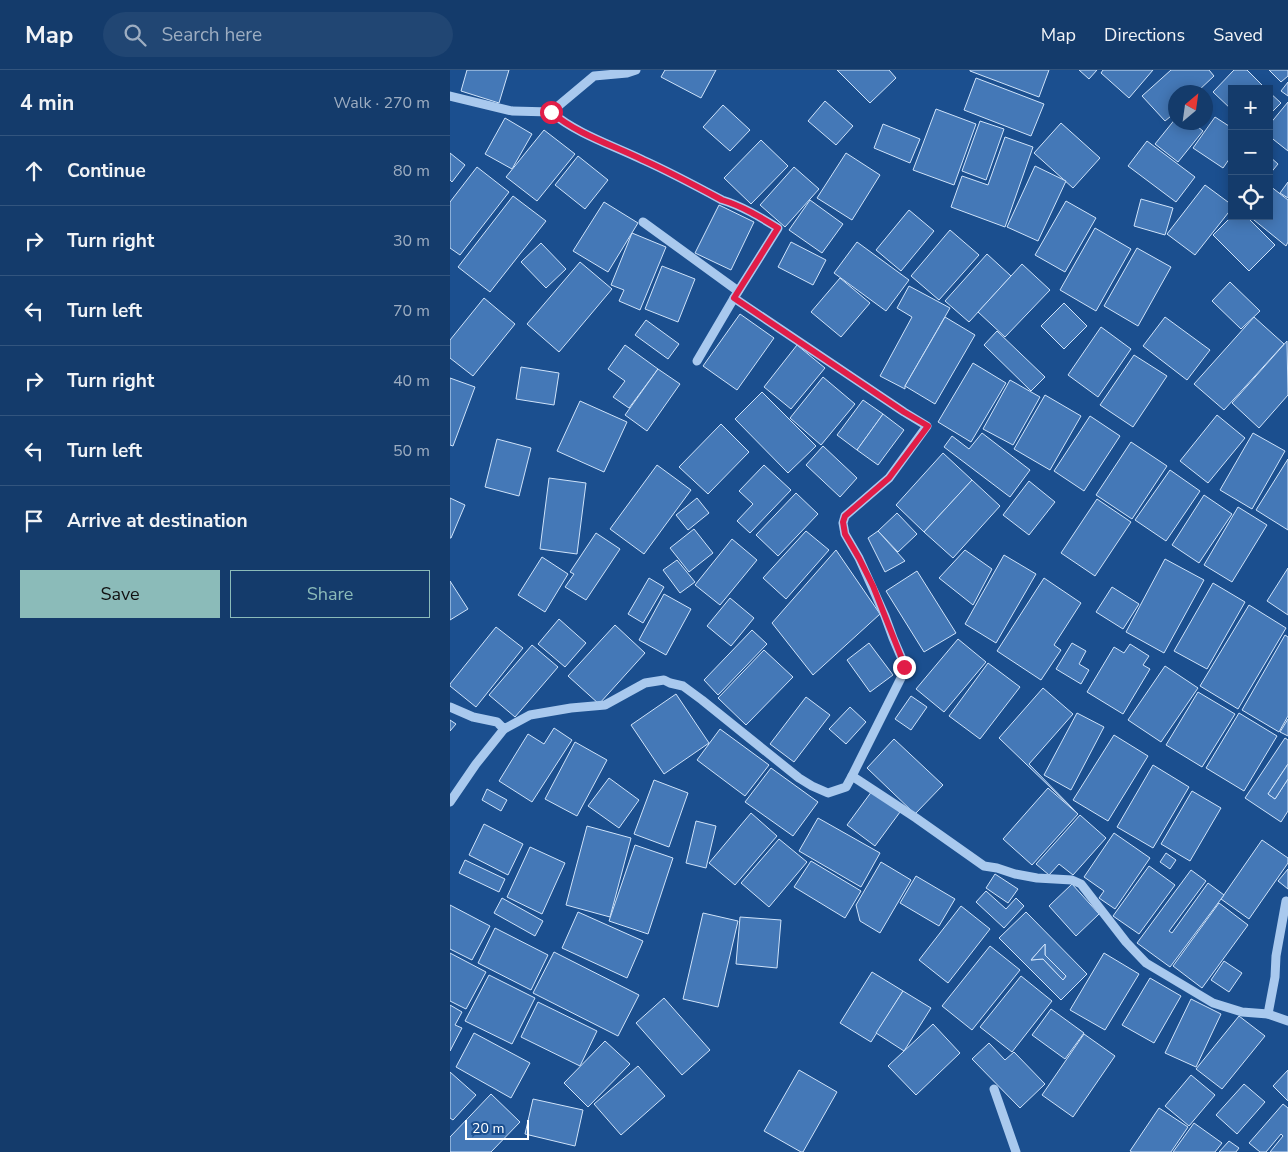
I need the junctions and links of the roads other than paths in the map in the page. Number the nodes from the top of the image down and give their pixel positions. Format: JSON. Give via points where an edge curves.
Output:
{"nodes":[{"id":1,"x":636,"y":70,"type":"edge"},
{"id":2,"x":450,"y":96,"type":"edge"},
{"id":3,"x":551,"y":112,"type":"junction"},
{"id":4,"x":643,"y":222,"type":"dead end"},
{"id":5,"x":736,"y":295,"type":"junction"},
{"id":6,"x":697,"y":361,"type":"dead end"},
{"id":7,"x":450,"y":707,"type":"edge"},
{"id":8,"x":504,"y":728,"type":"junction"},
{"id":9,"x":852,"y":776,"type":"junction"},
{"id":10,"x":450,"y":802,"type":"edge"},
{"id":11,"x":1286,"y":901,"type":"dead end"},
{"id":12,"x":1268,"y":1014,"type":"junction"},
{"id":13,"x":1288,"y":1021,"type":"edge"},
{"id":14,"x":994,"y":1090,"type":"dead end"},
{"id":15,"x":1016,"y":1152,"type":"edge"}],
"edges":[{"from":1,"to":3,"type":"street","via":[[594,76]]},
{"from":2,"to":3,"type":"street","via":[[512,111]]},
{"from":3,"to":5,"type":"street","via":[[576,129],[758,215],[778,228]]},
{"from":4,"to":5,"type":"street"},
{"from":5,"to":6,"type":"street"},
{"from":5,"to":9,"type":"street","via":[[928,426],[889,478],[845,516],[843,522],[845,534],[873,586],[904,667]]},
{"from":7,"to":8,"type":"street","via":[[473,717],[497,722]]},
{"from":8,"to":9,"type":"street","via":[[530,714],[605,706],[645,683],[664,680],[683,686],[812,786],[828,792],[846,787]]},
{"from":8,"to":10,"type":"street"},
{"from":9,"to":12,"type":"street","via":[[984,866],[1081,884],[1146,963],[1213,1004],[1242,1012]]},
{"from":11,"to":12,"type":"street"},
{"from":12,"to":13,"type":"street"},
{"from":14,"to":15,"type":"street"}]}
